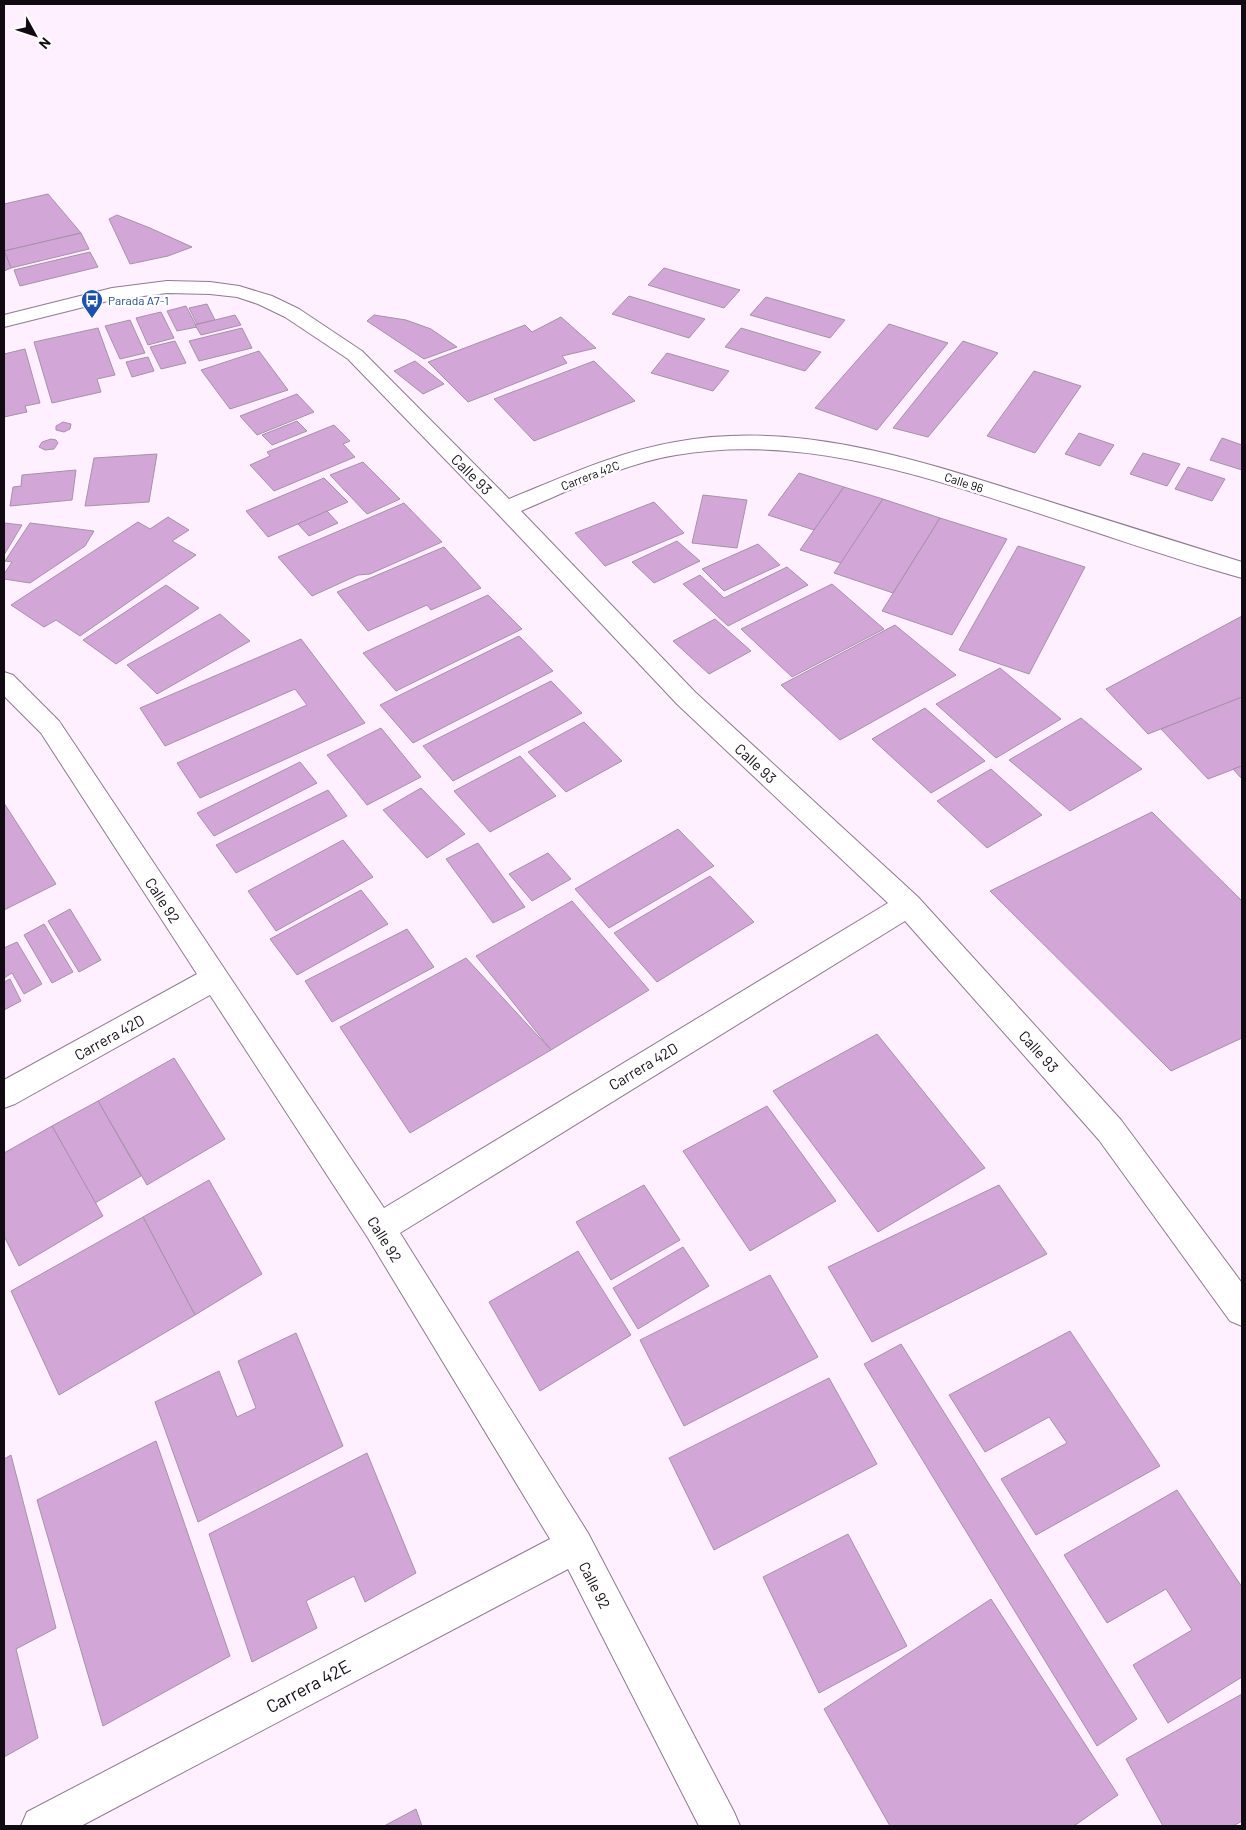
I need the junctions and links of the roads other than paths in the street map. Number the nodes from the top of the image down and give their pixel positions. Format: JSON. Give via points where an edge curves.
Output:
{"nodes":[{"id":1,"x":4,"y":321,"type":"edge"},
{"id":2,"x":676,"y":448,"type":"joint"},
{"id":3,"x":506,"y":509,"type":"junction"},
{"id":4,"x":1242,"y":570,"type":"edge"},
{"id":5,"x":4,"y":681,"type":"edge"},
{"id":6,"x":908,"y":905,"type":"junction"},
{"id":7,"x":214,"y":979,"type":"junction"},
{"id":8,"x":4,"y":1096,"type":"edge"},
{"id":9,"x":379,"y":1228,"type":"junction"},
{"id":10,"x":1242,"y":1310,"type":"edge"},
{"id":11,"x":575,"y":1546,"type":"junction"},
{"id":12,"x":41,"y":1826,"type":"edge"},
{"id":13,"x":720,"y":1826,"type":"edge"}],
"edges":[{"from":1,"to":3,"type":"street","name":"Calle 93","via":[[112,294],[166,287],[210,288],[265,300],[292,313],[355,355]]},
{"from":2,"to":3,"type":"street","name":"Carrera 42C","via":[[591,473]]},
{"from":2,"to":4,"type":"street","name":"Calle 96","via":[[772,442],[821,446],[862,454],[933,472]]},
{"from":3,"to":6,"type":"street","name":"Calle 93","via":[[686,698]]},
{"from":5,"to":7,"type":"street","name":"Calle 92","via":[[50,727]]},
{"from":6,"to":9,"type":"street","name":"Carrera 42D"},
{"from":6,"to":10,"type":"street","name":"Calle 93","via":[[1110,1130]]},
{"from":7,"to":8,"type":"street","name":"Carrera 42D"},
{"from":7,"to":9,"type":"street","name":"Calle 92"},
{"from":9,"to":11,"type":"street","name":"Calle 92"},
{"from":11,"to":12,"type":"street","name":"Carrera 42E"},
{"from":11,"to":13,"type":"street","name":"Calle 92"}]}
